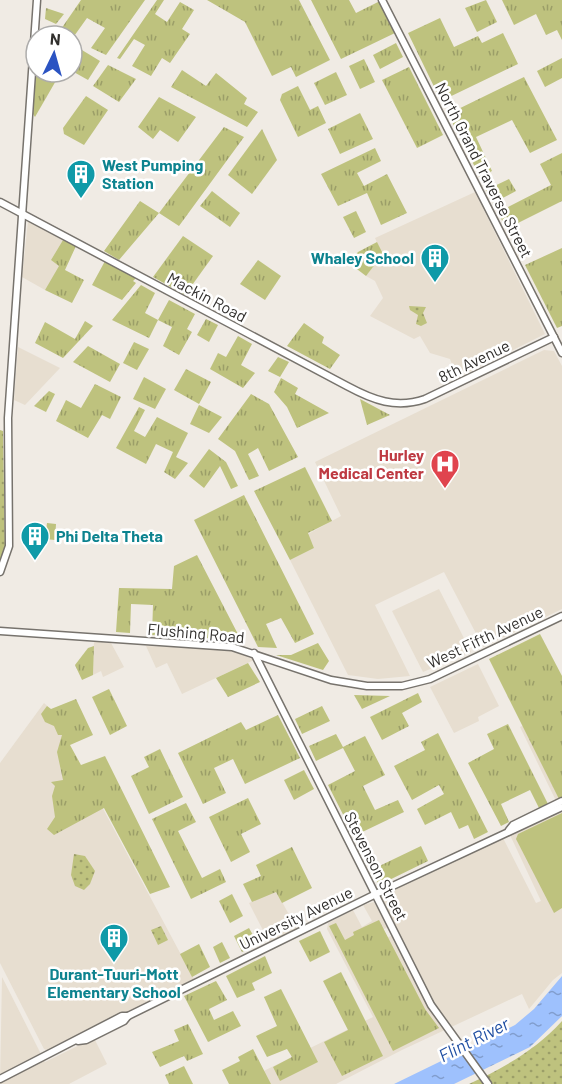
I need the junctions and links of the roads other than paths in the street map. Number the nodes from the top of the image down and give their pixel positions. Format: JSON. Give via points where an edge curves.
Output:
{"nodes":[{"id":1,"x":37,"y":0,"type":"edge"},
{"id":2,"x":382,"y":0,"type":"edge"},
{"id":3,"x":0,"y":202,"type":"edge"},
{"id":4,"x":22,"y":214,"type":"junction"},
{"id":5,"x":554,"y":337,"type":"junction"},
{"id":6,"x":562,"y":353,"type":"edge"},
{"id":7,"x":405,"y":404,"type":"joint"},
{"id":8,"x":0,"y":572,"type":"edge"},
{"id":9,"x":562,"y":616,"type":"edge"},
{"id":10,"x":0,"y":631,"type":"edge"},
{"id":11,"x":254,"y":652,"type":"junction"},
{"id":12,"x":420,"y":682,"type":"joint"},
{"id":13,"x":562,"y":801,"type":"edge"},
{"id":14,"x":562,"y":807,"type":"edge"},
{"id":15,"x":509,"y":830,"type":"junction"},
{"id":16,"x":375,"y":894,"type":"junction"},
{"id":17,"x":0,"y":1079,"type":"edge"},
{"id":18,"x":486,"y":1081,"type":"edge"}],
"edges":[{"from":1,"to":4,"type":"street"},
{"from":2,"to":5,"type":"street","name":"North Grand Traverse Street"},
{"from":3,"to":4,"type":"street","name":"Mackin Road"},
{"from":4,"to":7,"type":"street","name":"Mackin Road","via":[[361,393],[382,402]]},
{"from":4,"to":8,"type":"street","via":[[8,424],[9,546]]},
{"from":5,"to":6,"type":"street","name":"North Grand Traverse Street"},
{"from":5,"to":7,"type":"street","name":"8th Avenue","via":[[434,395]]},
{"from":9,"to":12,"type":"street","name":"West Fifth Avenue"},
{"from":10,"to":11,"type":"street","name":"Flushing Road","via":[[224,646]]},
{"from":11,"to":12,"type":"street","name":"Flushing Road","via":[[351,684],[392,687]]},
{"from":11,"to":16,"type":"street","name":"Stevenson Street"},
{"from":13,"to":15,"type":"street","name":"University Avenue"},
{"from":14,"to":15,"type":"street","name":"University Avenue"},
{"from":15,"to":16,"type":"street","name":"University Avenue"},
{"from":16,"to":17,"type":"street","name":"University Avenue","via":[[86,1040]]},
{"from":16,"to":18,"type":"street","name":"Stevenson Street","via":[[431,1005]]}]}
